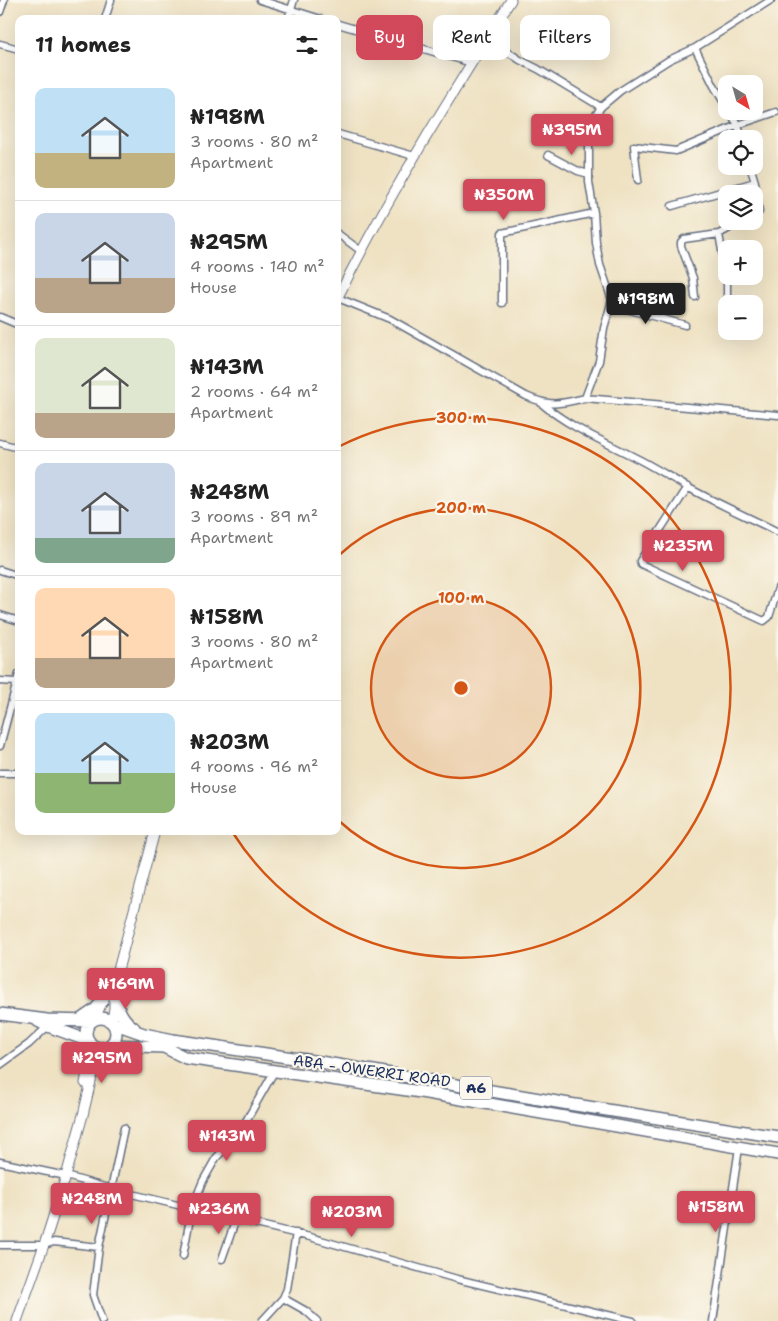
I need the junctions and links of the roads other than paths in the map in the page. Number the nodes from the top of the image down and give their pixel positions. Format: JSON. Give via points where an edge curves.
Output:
{"nodes":[{"id":1,"x":4,"y":0,"type":"edge"},
{"id":2,"x":110,"y":0,"type":"edge"},
{"id":3,"x":260,"y":0,"type":"edge"},
{"id":4,"x":294,"y":0,"type":"edge"},
{"id":5,"x":511,"y":0,"type":"edge"},
{"id":6,"x":770,"y":0,"type":"edge"},
{"id":7,"x":291,"y":10,"type":"junction"},
{"id":8,"x":0,"y":12,"type":"edge"},
{"id":9,"x":106,"y":15,"type":"edge"},
{"id":10,"x":289,"y":15,"type":"edge"},
{"id":11,"x":308,"y":15,"type":"edge"},
{"id":12,"x":501,"y":15,"type":"edge"},
{"id":13,"x":341,"y":25,"type":"edge"},
{"id":14,"x":0,"y":44,"type":"edge"},
{"id":15,"x":15,"y":48,"type":"edge"},
{"id":16,"x":695,"y":48,"type":"junction"},
{"id":17,"x":510,"y":54,"type":"edge"},
{"id":18,"x":474,"y":60,"type":"edge"},
{"id":19,"x":472,"y":63,"type":"junction"},
{"id":20,"x":718,"y":93,"type":"edge"},
{"id":21,"x":600,"y":106,"type":"junction"},
{"id":22,"x":776,"y":112,"type":"dead end"},
{"id":23,"x":735,"y":120,"type":"edge"},
{"id":24,"x":738,"y":125,"type":"junction"},
{"id":25,"x":739,"y":130,"type":"edge"},
{"id":26,"x":341,"y":135,"type":"edge"},
{"id":27,"x":548,"y":155,"type":"dead end"},
{"id":28,"x":414,"y":156,"type":"junction"},
{"id":29,"x":589,"y":174,"type":"junction"},
{"id":30,"x":753,"y":175,"type":"edge"},
{"id":31,"x":638,"y":180,"type":"dead end"},
{"id":32,"x":755,"y":182,"type":"junction"},
{"id":33,"x":755,"y":185,"type":"edge"},
{"id":34,"x":672,"y":206,"type":"dead end"},
{"id":35,"x":594,"y":213,"type":"junction"},
{"id":36,"x":726,"y":230,"type":"edge"},
{"id":37,"x":719,"y":234,"type":"junction"},
{"id":38,"x":341,"y":236,"type":"edge"},
{"id":39,"x":720,"y":240,"type":"edge"},
{"id":40,"x":361,"y":251,"type":"junction"},
{"id":41,"x":341,"y":292,"type":"edge"},
{"id":42,"x":695,"y":297,"type":"dead end"},
{"id":43,"x":341,"y":299,"type":"edge"},
{"id":44,"x":502,"y":303,"type":"dead end"},
{"id":45,"x":612,"y":305,"type":"junction"},
{"id":46,"x":0,"y":317,"type":"edge"},
{"id":47,"x":15,"y":323,"type":"edge"},
{"id":48,"x":686,"y":325,"type":"dead end"},
{"id":49,"x":585,"y":398,"type":"junction"},
{"id":50,"x":541,"y":403,"type":"junction"},
{"id":51,"x":778,"y":415,"type":"edge"},
{"id":52,"x":0,"y":443,"type":"edge"},
{"id":53,"x":15,"y":447,"type":"edge"},
{"id":54,"x":688,"y":488,"type":"junction"},
{"id":55,"x":778,"y":532,"type":"edge"},
{"id":56,"x":0,"y":570,"type":"edge"},
{"id":57,"x":15,"y":575,"type":"edge"},
{"id":58,"x":778,"y":588,"type":"edge"},
{"id":59,"x":0,"y":615,"type":"edge"},
{"id":60,"x":15,"y":621,"type":"edge"},
{"id":61,"x":0,"y":681,"type":"edge"},
{"id":62,"x":15,"y":682,"type":"edge"},
{"id":63,"x":15,"y":686,"type":"edge"},
{"id":64,"x":0,"y":746,"type":"edge"},
{"id":65,"x":0,"y":773,"type":"edge"},
{"id":66,"x":15,"y":773,"type":"edge"},
{"id":67,"x":154,"y":835,"type":"edge"},
{"id":68,"x":117,"y":974,"type":"junction"},
{"id":69,"x":115,"y":996,"type":"junction"},
{"id":70,"x":103,"y":1000,"type":"junction"},
{"id":71,"x":0,"y":1014,"type":"edge"},
{"id":72,"x":29,"y":1018,"type":"junction"},
{"id":73,"x":79,"y":1020,"type":"junction"},
{"id":74,"x":93,"y":1020,"type":"junction"},
{"id":75,"x":113,"y":1022,"type":"junction"},
{"id":76,"x":48,"y":1026,"type":"junction"},
{"id":77,"x":144,"y":1034,"type":"junction"},
{"id":78,"x":90,"y":1043,"type":"junction"},
{"id":79,"x":108,"y":1046,"type":"junction"},
{"id":80,"x":0,"y":1065,"type":"edge"},
{"id":81,"x":274,"y":1072,"type":"junction"},
{"id":82,"x":569,"y":1104,"type":"junction"},
{"id":83,"x":83,"y":1115,"type":"junction"},
{"id":84,"x":566,"y":1117,"type":"junction"},
{"id":85,"x":124,"y":1128,"type":"dead end"},
{"id":86,"x":778,"y":1137,"type":"edge"},
{"id":87,"x":739,"y":1148,"type":"junction"},
{"id":88,"x":778,"y":1154,"type":"edge"},
{"id":89,"x":0,"y":1162,"type":"edge"},
{"id":90,"x":66,"y":1176,"type":"junction"},
{"id":91,"x":110,"y":1189,"type":"junction"},
{"id":92,"x":192,"y":1208,"type":"junction"},
{"id":93,"x":236,"y":1219,"type":"junction"},
{"id":94,"x":296,"y":1234,"type":"junction"},
{"id":95,"x":0,"y":1245,"type":"edge"},
{"id":96,"x":44,"y":1245,"type":"junction"},
{"id":97,"x":99,"y":1247,"type":"junction"},
{"id":98,"x":183,"y":1256,"type":"dead end"},
{"id":99,"x":222,"y":1259,"type":"dead end"},
{"id":100,"x":283,"y":1298,"type":"junction"},
{"id":101,"x":16,"y":1321,"type":"edge"},
{"id":102,"x":102,"y":1321,"type":"edge"},
{"id":103,"x":262,"y":1321,"type":"edge"},
{"id":104,"x":317,"y":1321,"type":"edge"},
{"id":105,"x":633,"y":1321,"type":"edge"},
{"id":106,"x":714,"y":1321,"type":"edge"}],
"edges":[{"from":1,"to":8,"type":"street"},
{"from":2,"to":9,"type":"street"},
{"from":3,"to":7,"type":"street"},
{"from":4,"to":7,"type":"street"},
{"from":5,"to":12,"type":"main road"},
{"from":6,"to":16,"type":"street"},
{"from":7,"to":10,"type":"street"},
{"from":7,"to":11,"type":"street"},
{"from":13,"to":19,"type":"street"},
{"from":14,"to":15,"type":"street"},
{"from":16,"to":20,"type":"street"},
{"from":16,"to":21,"type":"street","via":[[669,60]]},
{"from":17,"to":21,"type":"street"},
{"from":18,"to":19,"type":"main road"},
{"from":19,"to":28,"type":"main road"},
{"from":21,"to":29,"type":"street","via":[[589,140]]},
{"from":22,"to":24,"type":"street"},
{"from":23,"to":24,"type":"street"},
{"from":24,"to":25,"type":"street"},
{"from":24,"to":31,"type":"street","via":[[676,151],[634,146]]},
{"from":26,"to":28,"type":"street"},
{"from":27,"to":29,"type":"street"},
{"from":28,"to":40,"type":"main road"},
{"from":29,"to":35,"type":"street"},
{"from":30,"to":32,"type":"street"},
{"from":32,"to":33,"type":"street"},
{"from":32,"to":34,"type":"street"},
{"from":35,"to":44,"type":"street","via":[[502,233]]},
{"from":35,"to":45,"type":"street","via":[[600,265]]},
{"from":36,"to":37,"type":"street"},
{"from":37,"to":39,"type":"street"},
{"from":37,"to":42,"type":"street","via":[[681,242],[693,278]]},
{"from":38,"to":40,"type":"street"},
{"from":40,"to":41,"type":"main road"},
{"from":43,"to":50,"type":"street","via":[[390,318]]},
{"from":45,"to":48,"type":"street"},
{"from":45,"to":49,"type":"street","via":[[604,328],[599,361]]},
{"from":46,"to":47,"type":"street"},
{"from":49,"to":50,"type":"street"},
{"from":49,"to":51,"type":"street"},
{"from":50,"to":54,"type":"street","via":[[588,435]]},
{"from":52,"to":53,"type":"street"},
{"from":54,"to":55,"type":"street"},
{"from":54,"to":58,"type":"street","via":[[640,561],[642,564],[764,621],[769,617]]},
{"from":56,"to":57,"type":"street"},
{"from":59,"to":60,"type":"street"},
{"from":61,"to":62,"type":"street"},
{"from":63,"to":64,"type":"street"},
{"from":65,"to":66,"type":"street"},
{"from":67,"to":68,"type":"main road"},
{"from":68,"to":69,"type":"main road"},
{"from":68,"to":70,"type":"main road"},
{"from":69,"to":75,"type":"main road"},
{"from":69,"to":77,"type":"highway","via":[[123,1018]]},
{"from":70,"to":73,"type":"highway"},
{"from":70,"to":74,"type":"main road"},
{"from":71,"to":72,"type":"highway","name":"ABA - OWERRI ROAD","number":"A6"},
{"from":72,"to":73,"type":"highway","name":"ABA - OWERRI ROAD","number":"A6"},
{"from":72,"to":76,"type":"highway","name":"ABA - OWERRI ROAD","number":"A6"},
{"from":73,"to":74,"type":"highway","name":"ABA - OWERRI ROAD","number":"A6"},
{"from":74,"to":75,"type":"highway","name":"ABA - OWERRI ROAD","number":"A6","via":[[104,1018]]},
{"from":74,"to":78,"type":"highway","via":[[86,1031]]},
{"from":75,"to":77,"type":"highway","name":"ABA - OWERRI ROAD","number":"A6"},
{"from":75,"to":79,"type":"highway","via":[[116,1037]]},
{"from":76,"to":78,"type":"highway","name":"ABA - OWERRI ROAD","number":"A6"},
{"from":76,"to":80,"type":"street"},
{"from":77,"to":82,"type":"highway","name":"ABA - OWERRI ROAD","number":"A6"},
{"from":78,"to":79,"type":"highway","name":"ABA - OWERRI ROAD","number":"A6","via":[[101,1048]]},
{"from":78,"to":83,"type":"main road","via":[[82,1096]]},
{"from":79,"to":81,"type":"highway","name":"ABA - OWERRI ROAD","number":"A6","via":[[164,1047],[186,1058]]},
{"from":79,"to":83,"type":"main road","via":[[92,1078]]},
{"from":81,"to":84,"type":"highway","name":"ABA - OWERRI ROAD","number":"A6","via":[[421,1092]]},
{"from":81,"to":92,"type":"street","via":[[238,1135],[216,1158]]},
{"from":82,"to":84,"type":"highway"},
{"from":82,"to":86,"type":"highway","name":"ABA - OWERRI ROAD","number":"A6"},
{"from":83,"to":90,"type":"main road"},
{"from":84,"to":87,"type":"highway","name":"ABA - OWERRI ROAD","number":"A6"},
{"from":85,"to":91,"type":"street"},
{"from":87,"to":88,"type":"highway","name":"ABA - OWERRI ROAD","number":"A6"},
{"from":87,"to":106,"type":"street"},
{"from":89,"to":90,"type":"street"},
{"from":90,"to":91,"type":"street"},
{"from":90,"to":96,"type":"main road"},
{"from":91,"to":92,"type":"street"},
{"from":91,"to":97,"type":"street"},
{"from":92,"to":93,"type":"street"},
{"from":92,"to":98,"type":"street"},
{"from":93,"to":94,"type":"street"},
{"from":93,"to":99,"type":"street"},
{"from":94,"to":100,"type":"street","via":[[291,1272]]},
{"from":94,"to":105,"type":"street","via":[[457,1279]]},
{"from":95,"to":96,"type":"street"},
{"from":96,"to":97,"type":"street","via":[[54,1242]]},
{"from":96,"to":101,"type":"main road"},
{"from":97,"to":102,"type":"street","via":[[92,1294]]},
{"from":100,"to":103,"type":"street"},
{"from":100,"to":104,"type":"street"}]}
